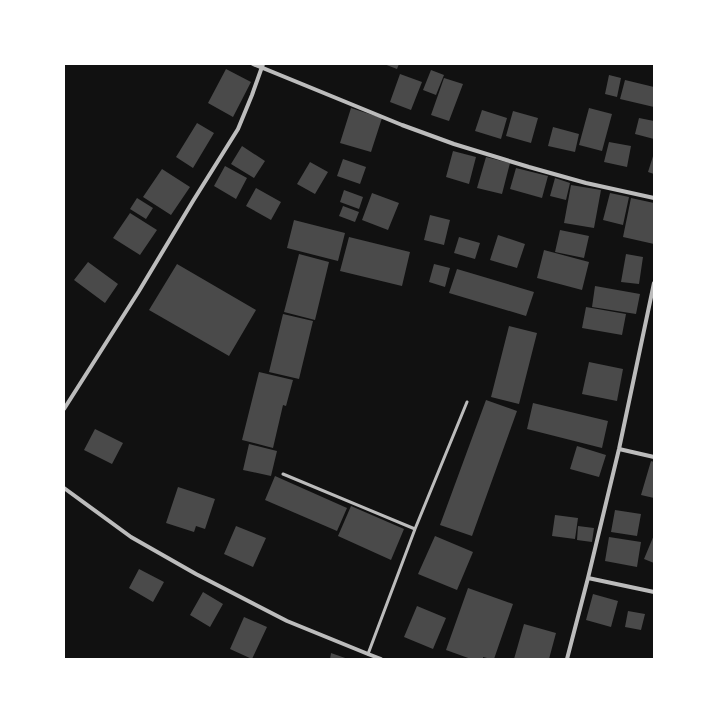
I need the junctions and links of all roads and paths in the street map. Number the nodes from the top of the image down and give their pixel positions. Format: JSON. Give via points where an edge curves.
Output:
{"nodes":[{"id":1,"x":253,"y":64,"type":"edge"},
{"id":2,"x":263,"y":66,"type":"edge"},
{"id":3,"x":654,"y":198,"type":"edge"},
{"id":4,"x":654,"y":283,"type":"edge"},
{"id":5,"x":467,"y":402,"type":"dead end"},
{"id":6,"x":64,"y":409,"type":"edge"},
{"id":7,"x":619,"y":449,"type":"junction"},
{"id":8,"x":654,"y":457,"type":"edge"},
{"id":9,"x":284,"y":474,"type":"dead end"},
{"id":10,"x":64,"y":488,"type":"edge"},
{"id":11,"x":415,"y":529,"type":"junction"},
{"id":12,"x":588,"y":578,"type":"junction"},
{"id":13,"x":654,"y":592,"type":"edge"},
{"id":14,"x":368,"y":654,"type":"junction"},
{"id":15,"x":381,"y":659,"type":"edge"},
{"id":16,"x":567,"y":659,"type":"edge"}],
"edges":[{"from":1,"to":2,"type":"street"},
{"from":2,"to":3,"type":"street","via":[[402,125],[454,144],[586,183]]},
{"from":2,"to":6,"type":"street","via":[[238,129]]},
{"from":4,"to":7,"type":"street"},
{"from":5,"to":11,"type":"lane"},
{"from":7,"to":8,"type":"street"},
{"from":7,"to":12,"type":"street"},
{"from":9,"to":11,"type":"lane"},
{"from":10,"to":14,"type":"street","via":[[131,537],[196,574],[287,621]]},
{"from":11,"to":14,"type":"lane"},
{"from":12,"to":13,"type":"street"},
{"from":12,"to":16,"type":"street"},
{"from":14,"to":15,"type":"street"}]}
